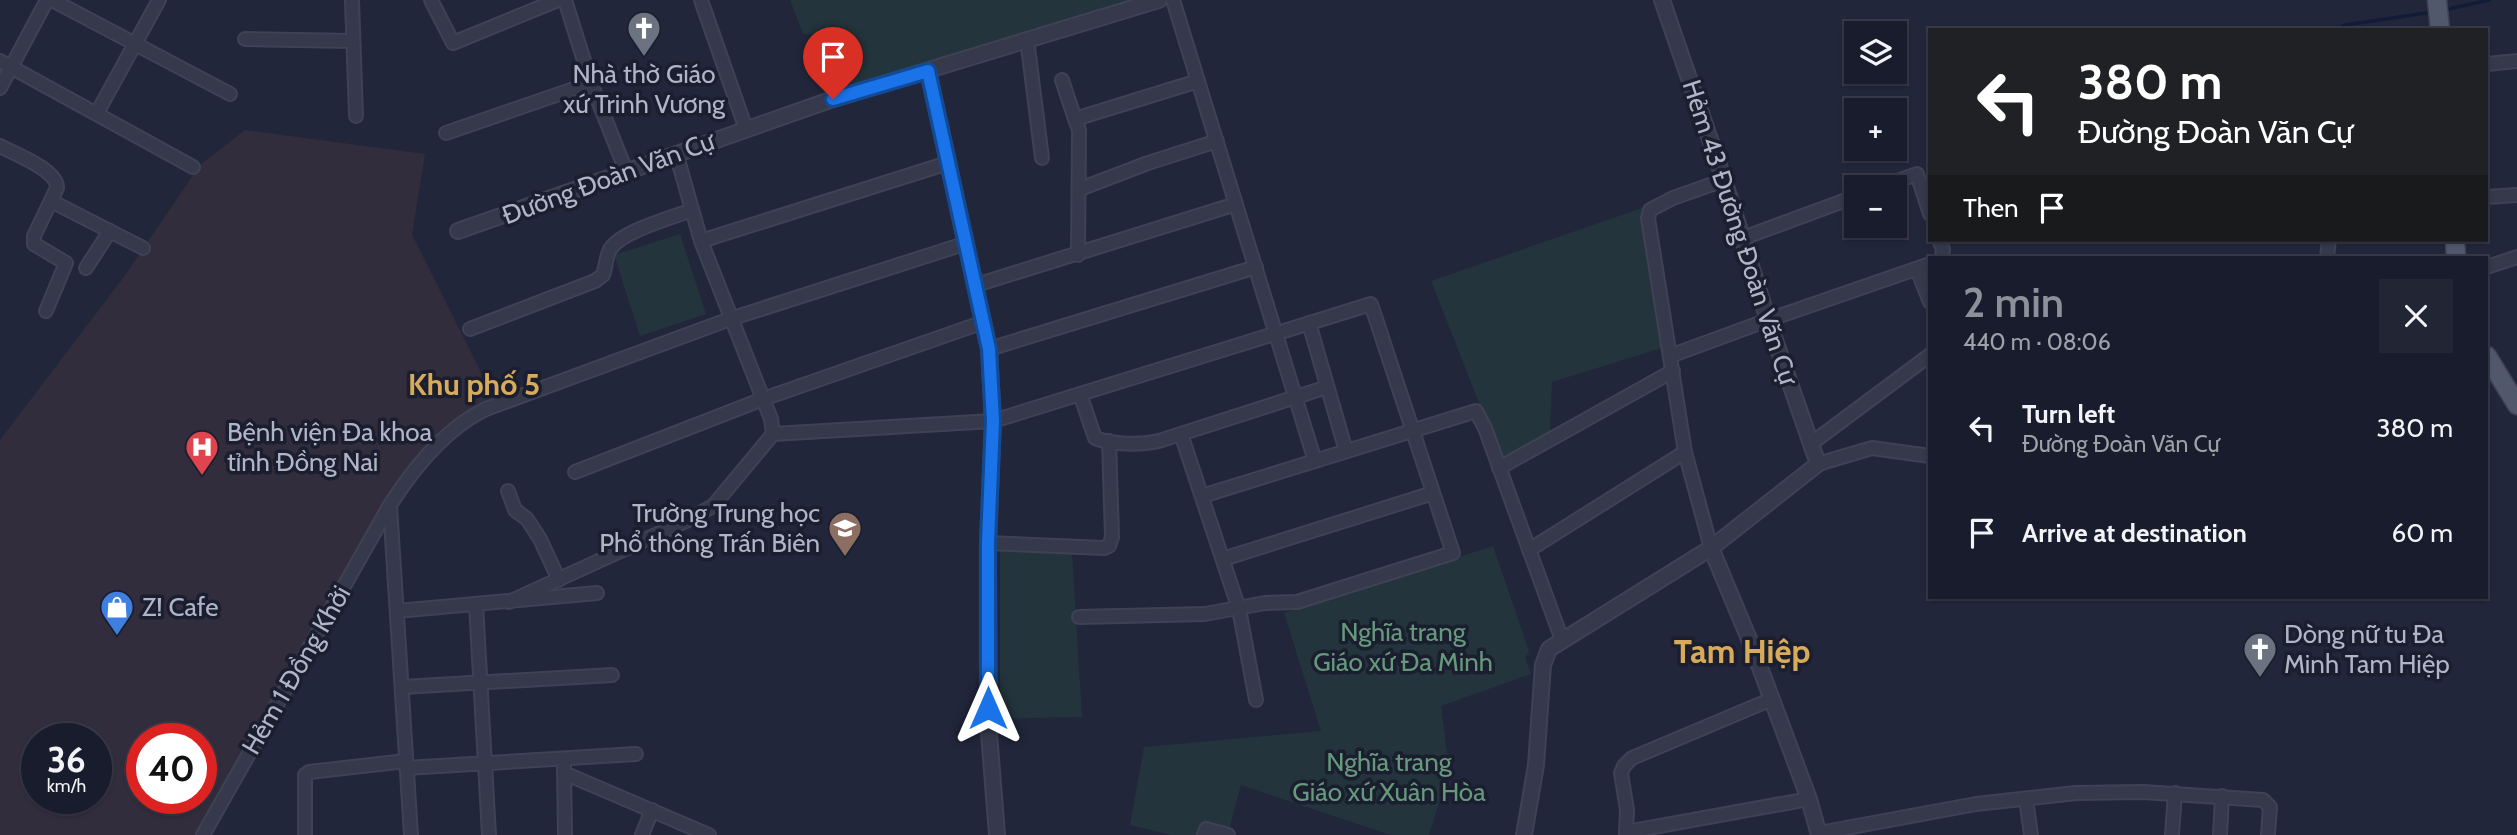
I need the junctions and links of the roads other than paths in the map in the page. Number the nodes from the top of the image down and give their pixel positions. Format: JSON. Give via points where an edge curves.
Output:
{"nodes":[{"id":1,"x":49,"y":0,"type":"edge"},
{"id":2,"x":159,"y":0,"type":"edge"},
{"id":3,"x":352,"y":0,"type":"edge"},
{"id":4,"x":431,"y":0,"type":"edge"},
{"id":5,"x":558,"y":0,"type":"edge"},
{"id":6,"x":565,"y":0,"type":"edge"},
{"id":7,"x":701,"y":0,"type":"edge"},
{"id":8,"x":1159,"y":0,"type":"edge"},
{"id":9,"x":1173,"y":0,"type":"edge"},
{"id":10,"x":1662,"y":0,"type":"edge"},
{"id":11,"x":245,"y":39,"type":"dead end"},
{"id":12,"x":1027,"y":39,"type":"junction"},
{"id":13,"x":353,"y":41,"type":"junction"},
{"id":14,"x":137,"y":44,"type":"junction"},
{"id":15,"x":2517,"y":61,"type":"edge"},
{"id":16,"x":5,"y":64,"type":"edge"},
{"id":17,"x":2488,"y":64,"type":"edge"},
{"id":18,"x":928,"y":71,"type":"junction"},
{"id":19,"x":1062,"y":80,"type":"dead end"},
{"id":20,"x":1198,"y":81,"type":"junction"},
{"id":21,"x":591,"y":83,"type":"junction"},
{"id":22,"x":0,"y":88,"type":"edge"},
{"id":23,"x":230,"y":94,"type":"dead end"},
{"id":24,"x":97,"y":113,"type":"junction"},
{"id":25,"x":356,"y":116,"type":"dead end"},
{"id":26,"x":1074,"y":119,"type":"junction"},
{"id":27,"x":746,"y":129,"type":"junction"},
{"id":28,"x":446,"y":133,"type":"dead end"},
{"id":29,"x":1217,"y":141,"type":"junction"},
{"id":30,"x":0,"y":146,"type":"edge"},
{"id":31,"x":676,"y":153,"type":"junction"},
{"id":32,"x":1042,"y":158,"type":"dead end"},
{"id":33,"x":948,"y":163,"type":"junction"},
{"id":34,"x":193,"y":167,"type":"dead end"},
{"id":35,"x":625,"y":171,"type":"junction"},
{"id":36,"x":1907,"y":178,"type":"edge"},
{"id":37,"x":1724,"y":180,"type":"junction"},
{"id":38,"x":1080,"y":189,"type":"junction"},
{"id":39,"x":2517,"y":195,"type":"edge"},
{"id":40,"x":2488,"y":197,"type":"edge"},
{"id":41,"x":51,"y":201,"type":"junction"},
{"id":42,"x":1844,"y":201,"type":"edge"},
{"id":43,"x":1236,"y":204,"type":"junction"},
{"id":44,"x":1928,"y":209,"type":"edge"},
{"id":45,"x":692,"y":210,"type":"junction"},
{"id":46,"x":110,"y":231,"type":"junction"},
{"id":47,"x":458,"y":231,"type":"dead end"},
{"id":48,"x":1743,"y":238,"type":"junction"},
{"id":49,"x":701,"y":241,"type":"junction"},
{"id":50,"x":967,"y":243,"type":"junction"},
{"id":51,"x":143,"y":248,"type":"dead end"},
{"id":52,"x":1078,"y":255,"type":"junction"},
{"id":53,"x":2517,"y":257,"type":"edge"},
{"id":54,"x":1928,"y":265,"type":"edge"},
{"id":55,"x":1256,"y":267,"type":"junction"},
{"id":56,"x":2488,"y":267,"type":"edge"},
{"id":57,"x":86,"y":268,"type":"dead end"},
{"id":58,"x":1917,"y":269,"type":"junction"},
{"id":59,"x":976,"y":285,"type":"junction"},
{"id":60,"x":1928,"y":297,"type":"edge"},
{"id":61,"x":46,"y":311,"type":"dead end"},
{"id":62,"x":730,"y":319,"type":"junction"},
{"id":63,"x":1768,"y":320,"type":"junction"},
{"id":64,"x":984,"y":322,"type":"junction"},
{"id":65,"x":1309,"y":323,"type":"junction"},
{"id":66,"x":470,"y":329,"type":"dead end"},
{"id":67,"x":1276,"y":333,"type":"junction"},
{"id":68,"x":989,"y":349,"type":"junction"},
{"id":69,"x":1670,"y":356,"type":"junction"},
{"id":70,"x":1928,"y":356,"type":"edge"},
{"id":71,"x":2488,"y":358,"type":"edge"},
{"id":72,"x":1673,"y":371,"type":"junction"},
{"id":73,"x":1327,"y":387,"type":"junction"},
{"id":74,"x":1080,"y":394,"type":"junction"},
{"id":75,"x":1296,"y":397,"type":"junction"},
{"id":76,"x":763,"y":399,"type":"junction"},
{"id":77,"x":2517,"y":405,"type":"edge"},
{"id":78,"x":993,"y":421,"type":"junction"},
{"id":79,"x":1413,"y":430,"type":"junction"},
{"id":80,"x":772,"y":434,"type":"junction"},
{"id":81,"x":1181,"y":434,"type":"junction"},
{"id":82,"x":1110,"y":441,"type":"junction"},
{"id":83,"x":1812,"y":443,"type":"junction"},
{"id":84,"x":1346,"y":451,"type":"junction"},
{"id":85,"x":1685,"y":452,"type":"junction"},
{"id":86,"x":1928,"y":456,"type":"edge"},
{"id":87,"x":1315,"y":461,"type":"junction"},
{"id":88,"x":1818,"y":464,"type":"junction"},
{"id":89,"x":1499,"y":468,"type":"junction"},
{"id":90,"x":575,"y":471,"type":"dead end"},
{"id":91,"x":508,"y":491,"type":"dead end"},
{"id":92,"x":1433,"y":493,"type":"junction"},
{"id":93,"x":1202,"y":496,"type":"junction"},
{"id":94,"x":390,"y":505,"type":"junction"},
{"id":95,"x":988,"y":542,"type":"junction"},
{"id":96,"x":1711,"y":548,"type":"junction"},
{"id":97,"x":1529,"y":550,"type":"junction"},
{"id":98,"x":1223,"y":559,"type":"junction"},
{"id":99,"x":559,"y":580,"type":"junction"},
{"id":100,"x":597,"y":593,"type":"dead end"},
{"id":101,"x":509,"y":602,"type":"junction"},
{"id":102,"x":476,"y":605,"type":"junction"},
{"id":103,"x":1239,"y":608,"type":"junction"},
{"id":104,"x":397,"y":611,"type":"junction"},
{"id":105,"x":1079,"y":617,"type":"dead end"},
{"id":106,"x":1562,"y":640,"type":"junction"},
{"id":107,"x":612,"y":674,"type":"dead end"},
{"id":108,"x":481,"y":683,"type":"junction"},
{"id":109,"x":402,"y":687,"type":"junction"},
{"id":110,"x":1256,"y":699,"type":"dead end"},
{"id":111,"x":1772,"y":699,"type":"junction"},
{"id":112,"x":636,"y":754,"type":"dead end"},
{"id":113,"x":564,"y":757,"type":"junction"},
{"id":114,"x":486,"y":762,"type":"junction"},
{"id":115,"x":406,"y":764,"type":"junction"},
{"id":116,"x":564,"y":773,"type":"junction"},
{"id":117,"x":2175,"y":793,"type":"junction"},
{"id":118,"x":2222,"y":796,"type":"junction"},
{"id":119,"x":1809,"y":799,"type":"junction"},
{"id":120,"x":2026,"y":799,"type":"junction"},
{"id":121,"x":652,"y":810,"type":"junction"},
{"id":122,"x":1649,"y":831,"type":"edge"},
{"id":123,"x":1626,"y":833,"type":"edge"},
{"id":124,"x":1819,"y":834,"type":"edge"},
{"id":125,"x":203,"y":835,"type":"edge"},
{"id":126,"x":305,"y":835,"type":"edge"},
{"id":127,"x":411,"y":835,"type":"edge"},
{"id":128,"x":489,"y":835,"type":"edge"},
{"id":129,"x":565,"y":835,"type":"edge"},
{"id":130,"x":642,"y":835,"type":"edge"},
{"id":131,"x":709,"y":835,"type":"edge"},
{"id":132,"x":997,"y":835,"type":"edge"},
{"id":133,"x":1204,"y":835,"type":"edge"},
{"id":134,"x":1228,"y":835,"type":"edge"},
{"id":135,"x":1524,"y":835,"type":"edge"},
{"id":136,"x":2031,"y":835,"type":"edge"},
{"id":137,"x":2172,"y":835,"type":"edge"},
{"id":138,"x":2220,"y":835,"type":"edge"},
{"id":139,"x":2268,"y":835,"type":"edge"}],
"edges":[{"from":1,"to":14,"type":"street"},
{"from":1,"to":16,"type":"street"},
{"from":2,"to":14,"type":"street"},
{"from":3,"to":13,"type":"street"},
{"from":4,"to":5,"type":"street","via":[[453,43]]},
{"from":6,"to":21,"type":"street"},
{"from":7,"to":27,"type":"street"},
{"from":8,"to":12,"type":"street","name":"Đường Đoàn Văn Cự"},
{"from":9,"to":20,"type":"street"},
{"from":10,"to":37,"type":"street","name":"Hẻm 43 Đường Đoàn Văn Cự"},
{"from":11,"to":13,"type":"street"},
{"from":12,"to":18,"type":"street","name":"Đường Đoàn Văn Cự"},
{"from":12,"to":32,"type":"street"},
{"from":13,"to":25,"type":"street"},
{"from":14,"to":23,"type":"street"},
{"from":14,"to":24,"type":"street"},
{"from":15,"to":17,"type":"street"},
{"from":16,"to":22,"type":"street"},
{"from":16,"to":24,"type":"street"},
{"from":18,"to":27,"type":"street","name":"Đường Đoàn Văn Cự"},
{"from":18,"to":33,"type":"street"},
{"from":19,"to":26,"type":"street"},
{"from":20,"to":26,"type":"street"},
{"from":20,"to":29,"type":"street"},
{"from":21,"to":28,"type":"street"},
{"from":21,"to":35,"type":"street"},
{"from":24,"to":34,"type":"street"},
{"from":26,"to":38,"type":"street","via":[[1079,130]]},
{"from":27,"to":31,"type":"street","name":"Đường Đoàn Văn Cự"},
{"from":29,"to":38,"type":"street"},
{"from":29,"to":43,"type":"street"},
{"from":30,"to":41,"type":"street","via":[[52,175],[58,184]]},
{"from":31,"to":35,"type":"street","name":"Đường Đoàn Văn Cự"},
{"from":31,"to":45,"type":"street"},
{"from":33,"to":49,"type":"street"},
{"from":33,"to":50,"type":"street"},
{"from":35,"to":47,"type":"street","name":"Đường Đoàn Văn Cự"},
{"from":36,"to":44,"type":"street","via":[[1917,174]]},
{"from":37,"to":48,"type":"street","name":"Hẻm 43 Đường Đoàn Văn Cự"},
{"from":37,"to":69,"type":"street","via":[[1673,198],[1650,209],[1648,215]]},
{"from":38,"to":52,"type":"street"},
{"from":39,"to":40,"type":"street"},
{"from":41,"to":46,"type":"street"},
{"from":41,"to":61,"type":"street","via":[[34,242],[66,263]]},
{"from":42,"to":48,"type":"street"},
{"from":43,"to":52,"type":"street"},
{"from":43,"to":55,"type":"street"},
{"from":45,"to":49,"type":"street"},
{"from":45,"to":66,"type":"street","via":[[616,242],[608,251],[603,275],[595,281]]},
{"from":46,"to":51,"type":"street"},
{"from":46,"to":57,"type":"street"},
{"from":48,"to":63,"type":"street","name":"Hẻm 43 Đường Đoàn Văn Cự"},
{"from":49,"to":62,"type":"street"},
{"from":50,"to":59,"type":"street"},
{"from":50,"to":62,"type":"street","name":"Hẻm 1 Đồng Khởi"},
{"from":52,"to":59,"type":"street"},
{"from":53,"to":56,"type":"street"},
{"from":54,"to":58,"type":"street"},
{"from":55,"to":67,"type":"street"},
{"from":55,"to":68,"type":"street"},
{"from":58,"to":60,"type":"street"},
{"from":58,"to":63,"type":"street"},
{"from":59,"to":64,"type":"street"},
{"from":62,"to":76,"type":"street"},
{"from":62,"to":94,"type":"street","name":"Hẻm 1 Đồng Khởi","via":[[475,414],[413,471]]},
{"from":63,"to":69,"type":"street"},
{"from":63,"to":83,"type":"street","name":"Hẻm 43 Đường Đoàn Văn Cự"},
{"from":64,"to":68,"type":"street"},
{"from":64,"to":76,"type":"street"},
{"from":65,"to":67,"type":"street"},
{"from":65,"to":73,"type":"street"},
{"from":65,"to":79,"type":"street","via":[[1371,304]]},
{"from":67,"to":74,"type":"street"},
{"from":67,"to":75,"type":"street"},
{"from":68,"to":78,"type":"street"},
{"from":69,"to":72,"type":"street"},
{"from":70,"to":83,"type":"street"},
{"from":71,"to":77,"type":"main road"},
{"from":72,"to":85,"type":"street"},
{"from":72,"to":89,"type":"street"},
{"from":73,"to":75,"type":"street"},
{"from":73,"to":84,"type":"street"},
{"from":74,"to":78,"type":"street"},
{"from":74,"to":82,"type":"street","via":[[1095,438]]},
{"from":75,"to":81,"type":"street"},
{"from":75,"to":87,"type":"street"},
{"from":76,"to":80,"type":"street"},
{"from":76,"to":90,"type":"street"},
{"from":78,"to":80,"type":"street"},
{"from":78,"to":95,"type":"street"},
{"from":79,"to":84,"type":"street"},
{"from":79,"to":89,"type":"street","via":[[1476,411]]},
{"from":79,"to":92,"type":"street"},
{"from":80,"to":99,"type":"street","via":[[713,506]]},
{"from":81,"to":82,"type":"street","via":[[1151,443]]},
{"from":81,"to":93,"type":"street"},
{"from":82,"to":95,"type":"street","via":[[1109,547]]},
{"from":83,"to":88,"type":"street","name":"Hẻm 43 Đường Đoàn Văn Cự"},
{"from":84,"to":87,"type":"street"},
{"from":85,"to":96,"type":"street"},
{"from":85,"to":97,"type":"street"},
{"from":86,"to":88,"type":"street","via":[[1872,448]]},
{"from":87,"to":93,"type":"street"},
{"from":88,"to":96,"type":"street"},
{"from":89,"to":97,"type":"street"},
{"from":91,"to":99,"type":"street","via":[[515,510],[540,539]]},
{"from":92,"to":98,"type":"street"},
{"from":92,"to":103,"type":"street","via":[[1453,553],[1308,599]]},
{"from":93,"to":98,"type":"street"},
{"from":94,"to":104,"type":"street"},
{"from":94,"to":125,"type":"street","name":"Hẻm 1 Đồng Khởi"},
{"from":95,"to":132,"type":"street","via":[[989,733]]},
{"from":96,"to":106,"type":"street"},
{"from":96,"to":111,"type":"street"},
{"from":97,"to":106,"type":"street"},
{"from":98,"to":103,"type":"street"},
{"from":99,"to":101,"type":"street"},
{"from":100,"to":101,"type":"street"},
{"from":101,"to":102,"type":"street"},
{"from":102,"to":104,"type":"street"},
{"from":102,"to":108,"type":"street"},
{"from":103,"to":105,"type":"street","via":[[1205,614]]},
{"from":103,"to":110,"type":"street"},
{"from":104,"to":109,"type":"street"},
{"from":106,"to":135,"type":"street","via":[[1549,649],[1543,665],[1536,765]]},
{"from":107,"to":108,"type":"street"},
{"from":108,"to":109,"type":"street"},
{"from":108,"to":114,"type":"street"},
{"from":109,"to":115,"type":"street"},
{"from":111,"to":119,"type":"street"},
{"from":111,"to":123,"type":"street","via":[[1632,758],[1621,773]]},
{"from":112,"to":113,"type":"street"},
{"from":113,"to":114,"type":"street"},
{"from":113,"to":116,"type":"street"},
{"from":114,"to":115,"type":"street"},
{"from":114,"to":128,"type":"street"},
{"from":115,"to":126,"type":"street","via":[[309,772],[305,775]]},
{"from":115,"to":127,"type":"street"},
{"from":116,"to":121,"type":"street"},
{"from":116,"to":129,"type":"street"},
{"from":117,"to":118,"type":"street"},
{"from":117,"to":120,"type":"street","via":[[2076,793]]},
{"from":117,"to":137,"type":"street"},
{"from":118,"to":138,"type":"street"},
{"from":118,"to":139,"type":"street","via":[[2268,802]]},
{"from":119,"to":122,"type":"street"},
{"from":119,"to":124,"type":"street"},
{"from":120,"to":124,"type":"street","via":[[1927,812]]},
{"from":120,"to":136,"type":"street"},
{"from":121,"to":130,"type":"street"},
{"from":121,"to":131,"type":"street"},
{"from":122,"to":123,"type":"street"},
{"from":133,"to":134,"type":"street","via":[[1206,829]]}]}
